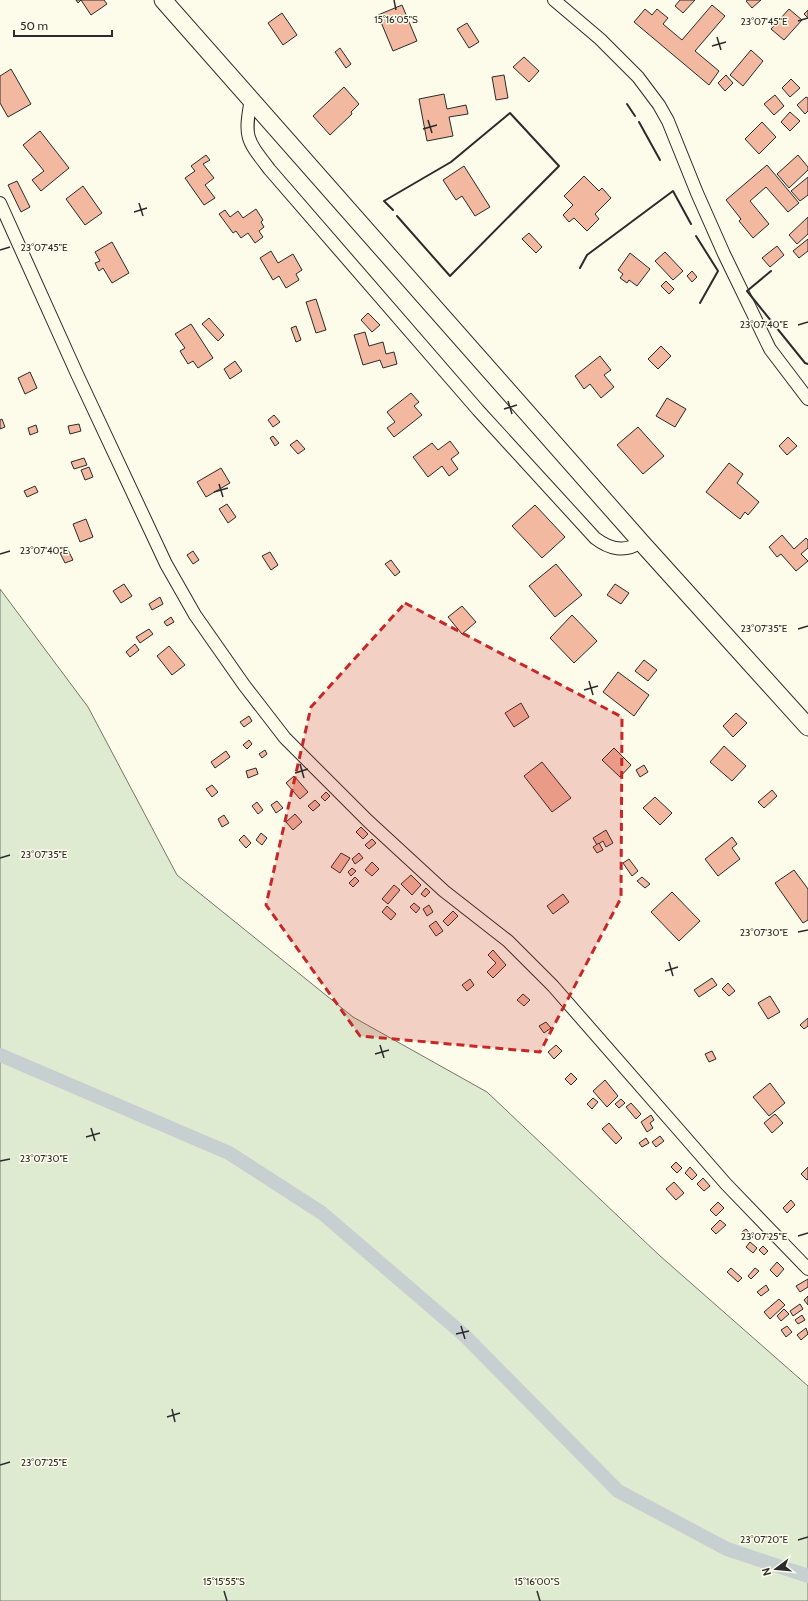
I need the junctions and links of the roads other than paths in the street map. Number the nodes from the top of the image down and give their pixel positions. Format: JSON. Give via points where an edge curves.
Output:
{"nodes":[{"id":1,"x":163,"y":0,"type":"edge"},
{"id":2,"x":554,"y":0,"type":"edge"},
{"id":3,"x":251,"y":99,"type":"junction"},
{"id":4,"x":0,"y":203,"type":"edge"},
{"id":5,"x":808,"y":399,"type":"edge"},
{"id":6,"x":640,"y":542,"type":"junction"},
{"id":7,"x":808,"y":727,"type":"edge"},
{"id":8,"x":808,"y":1269,"type":"edge"}],
"edges":[{"from":1,"to":3,"type":"main road"},
{"from":2,"to":5,"type":"street","via":[[600,39],[638,77],[659,105],[721,247],[770,349]]},
{"from":3,"to":6,"type":"main road"},
{"from":3,"to":6,"type":"street","via":[[248,137],[251,146],[478,410],[595,538],[604,545],[621,549],[634,547]]},
{"from":4,"to":8,"type":"street","via":[[166,564],[195,615],[284,738],[368,821],[444,890],[508,941],[553,986],[726,1184]]},
{"from":6,"to":7,"type":"main road"}]}
